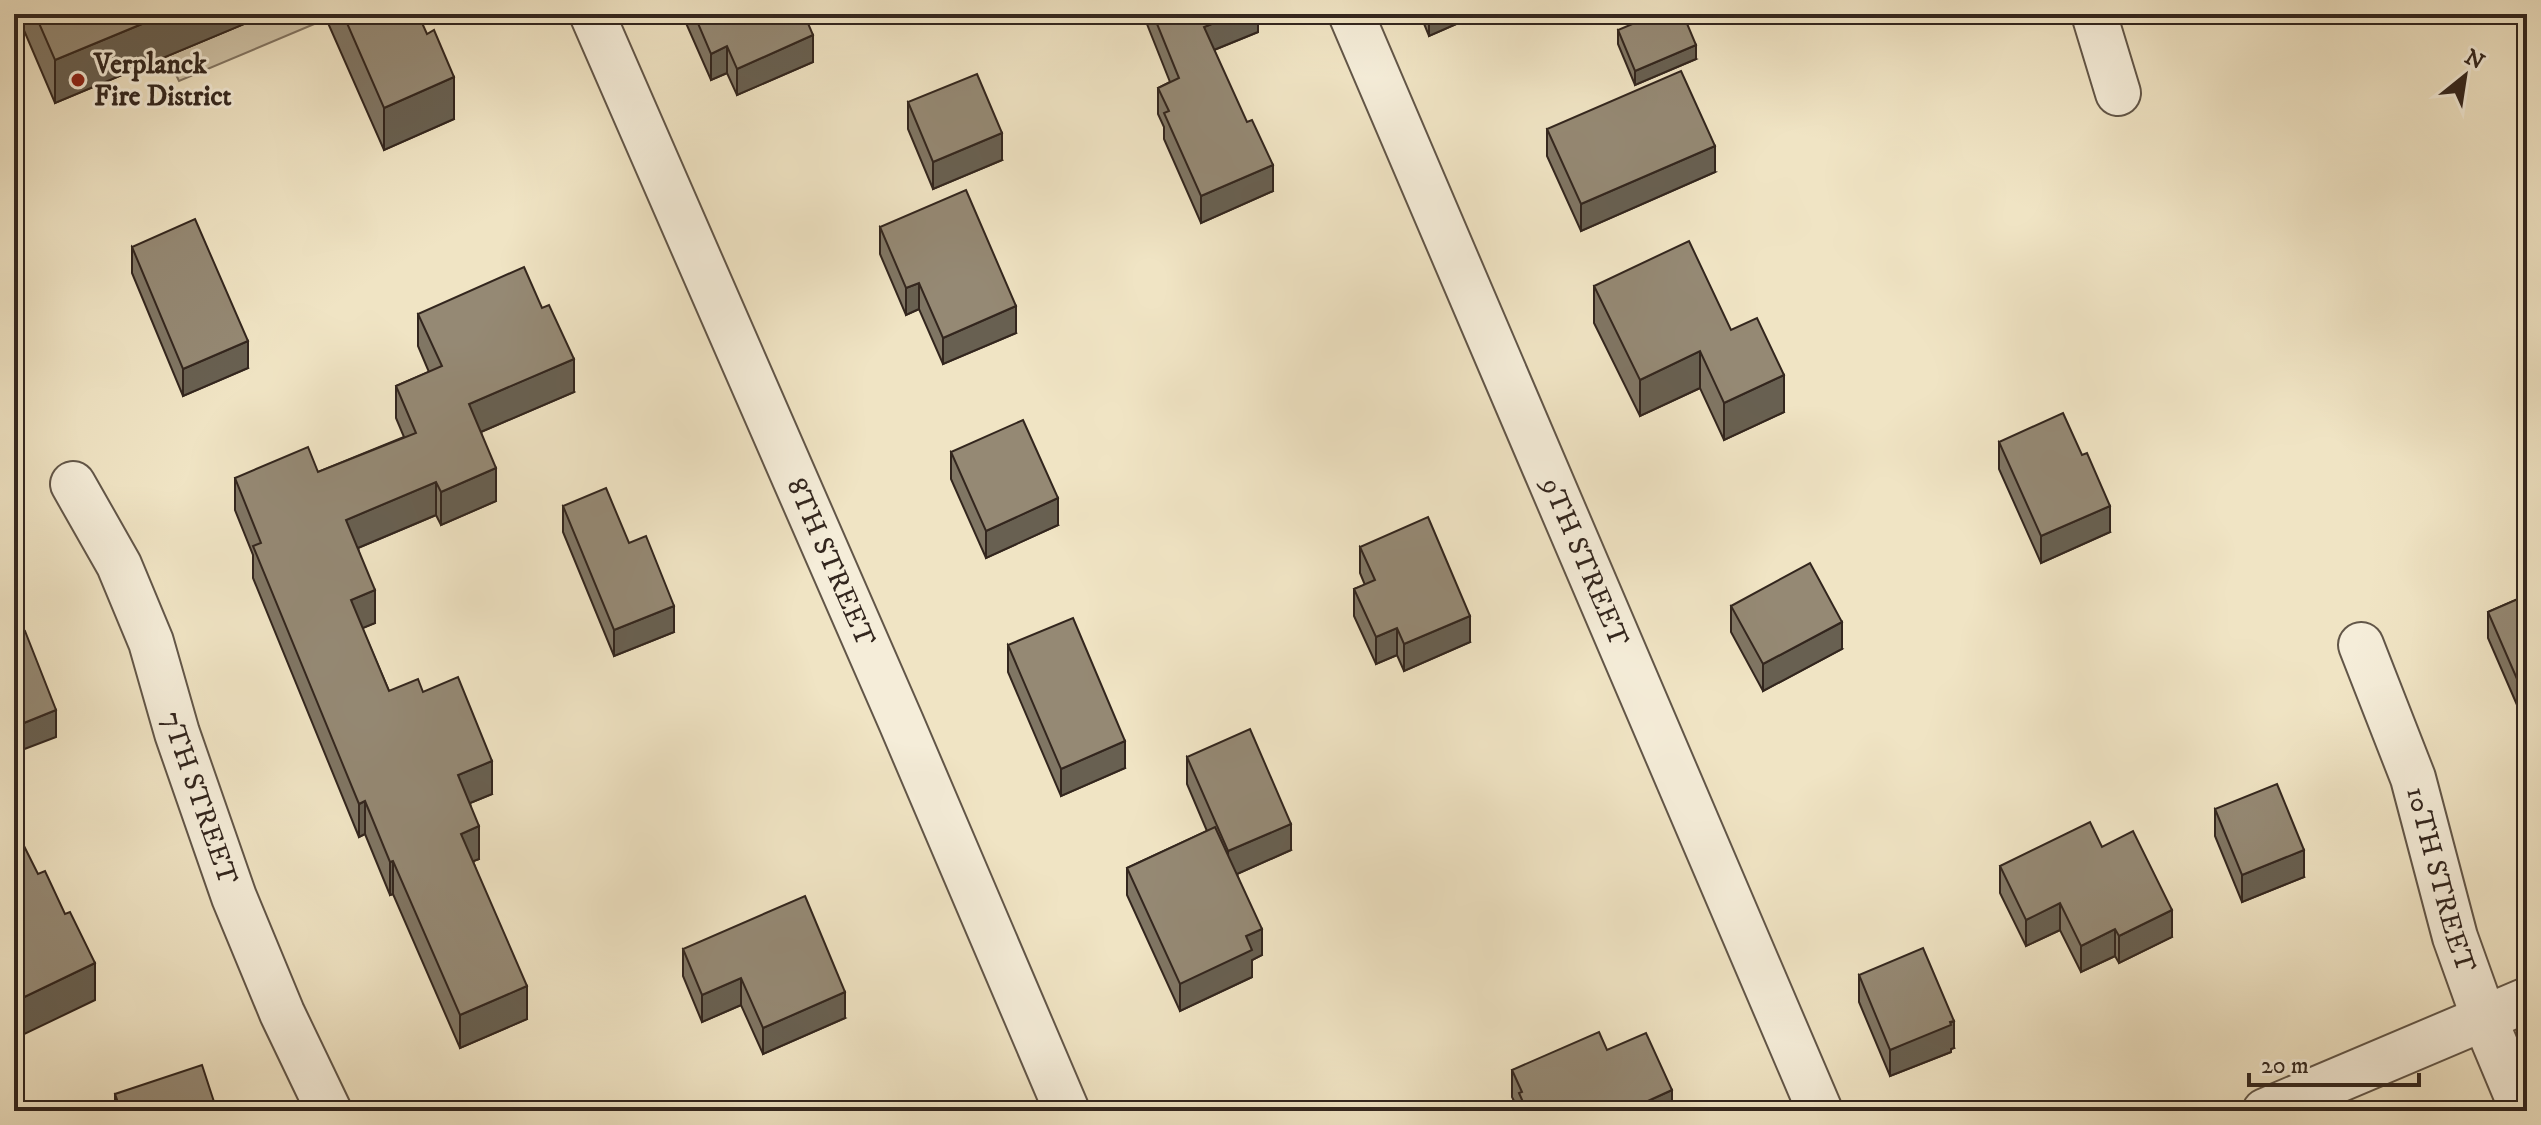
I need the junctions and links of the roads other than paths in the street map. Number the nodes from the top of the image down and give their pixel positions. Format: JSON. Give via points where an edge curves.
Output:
{"nodes":[{"id":1,"x":592,"y":14,"type":"edge"},
{"id":2,"x":1351,"y":14,"type":"edge"},
{"id":3,"x":2094,"y":14,"type":"edge"},
{"id":4,"x":2118,"y":93,"type":"dead end"},
{"id":5,"x":73,"y":484,"type":"dead end"},
{"id":6,"x":2361,"y":645,"type":"dead end"},
{"id":7,"x":2527,"y":1000,"type":"edge"},
{"id":8,"x":2484,"y":1018,"type":"junction"},
{"id":9,"x":329,"y":1111,"type":"edge"},
{"id":10,"x":1067,"y":1111,"type":"edge"},
{"id":11,"x":1820,"y":1111,"type":"edge"},
{"id":12,"x":2265,"y":1111,"type":"edge"},
{"id":13,"x":2523,"y":1111,"type":"edge"}],
"edges":[{"from":1,"to":10,"type":"street","name":"8TH STREET"},
{"from":2,"to":11,"type":"street","name":"9TH STREET"},
{"from":3,"to":4,"type":"street"},
{"from":5,"to":9,"type":"street","name":"7TH STREET","via":[[119,565],[151,642],[234,897]]},
{"from":6,"to":8,"type":"street","name":"10TH STREET","via":[[2413,778],[2455,937]]},
{"from":7,"to":8,"type":"street"},
{"from":8,"to":12,"type":"street"},
{"from":8,"to":13,"type":"street","name":"10TH STREET"}]}
